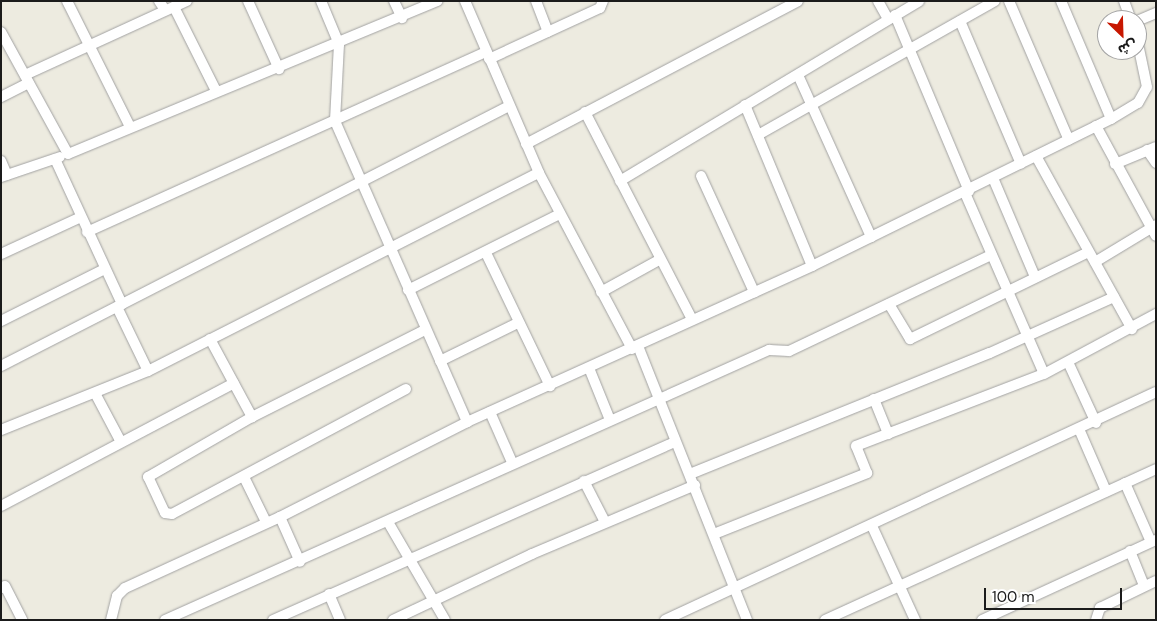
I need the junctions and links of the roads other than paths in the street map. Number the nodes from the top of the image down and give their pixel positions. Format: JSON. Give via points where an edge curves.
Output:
{"nodes":[{"id":1,"x":67,"y":1,"type":"edge"},
{"id":2,"x":159,"y":1,"type":"edge"},
{"id":3,"x":187,"y":1,"type":"edge"},
{"id":4,"x":248,"y":1,"type":"edge"},
{"id":5,"x":321,"y":1,"type":"edge"},
{"id":6,"x":394,"y":1,"type":"edge"},
{"id":7,"x":438,"y":1,"type":"edge"},
{"id":8,"x":465,"y":1,"type":"edge"},
{"id":9,"x":536,"y":1,"type":"edge"},
{"id":10,"x":602,"y":1,"type":"edge"},
{"id":11,"x":798,"y":1,"type":"edge"},
{"id":12,"x":878,"y":1,"type":"edge"},
{"id":13,"x":919,"y":1,"type":"edge"},
{"id":14,"x":995,"y":1,"type":"edge"},
{"id":15,"x":1009,"y":1,"type":"edge"},
{"id":16,"x":1061,"y":1,"type":"edge"},
{"id":17,"x":170,"y":8,"type":"junction"},
{"id":18,"x":891,"y":17,"type":"junction"},
{"id":19,"x":402,"y":18,"type":"junction"},
{"id":20,"x":960,"y":21,"type":"junction"},
{"id":21,"x":1,"y":32,"type":"edge"},
{"id":22,"x":548,"y":32,"type":"junction"},
{"id":23,"x":339,"y":44,"type":"junction"},
{"id":24,"x":88,"y":46,"type":"junction"},
{"id":25,"x":911,"y":50,"type":"junction"},
{"id":26,"x":487,"y":56,"type":"junction"},
{"id":27,"x":1142,"y":60,"type":"edge"},
{"id":28,"x":279,"y":68,"type":"junction"},
{"id":29,"x":798,"y":75,"type":"junction"},
{"id":30,"x":27,"y":79,"type":"junction"},
{"id":31,"x":216,"y":92,"type":"junction"},
{"id":32,"x":1,"y":97,"type":"edge"},
{"id":33,"x":814,"y":104,"type":"junction"},
{"id":34,"x":745,"y":105,"type":"junction"},
{"id":35,"x":509,"y":106,"type":"junction"},
{"id":36,"x":585,"y":112,"type":"junction"},
{"id":37,"x":1111,"y":119,"type":"junction"},
{"id":38,"x":335,"y":121,"type":"junction"},
{"id":39,"x":1096,"y":126,"type":"junction"},
{"id":40,"x":130,"y":127,"type":"junction"},
{"id":41,"x":758,"y":135,"type":"junction"},
{"id":42,"x":1069,"y":140,"type":"junction"},
{"id":43,"x":526,"y":144,"type":"junction"},
{"id":44,"x":1152,"y":149,"type":"edge"},
{"id":45,"x":68,"y":154,"type":"junction"},
{"id":46,"x":1036,"y":156,"type":"junction"},
{"id":47,"x":55,"y":159,"type":"junction"},
{"id":48,"x":1,"y":161,"type":"edge"},
{"id":49,"x":1156,"y":163,"type":"edge"},
{"id":50,"x":1021,"y":164,"type":"junction"},
{"id":51,"x":1115,"y":164,"type":"junction"},
{"id":52,"x":539,"y":173,"type":"junction"},
{"id":53,"x":4,"y":176,"type":"edge"},
{"id":54,"x":701,"y":176,"type":"dead end"},
{"id":55,"x":993,"y":178,"type":"junction"},
{"id":56,"x":362,"y":181,"type":"junction"},
{"id":57,"x":620,"y":181,"type":"junction"},
{"id":58,"x":967,"y":192,"type":"junction"},
{"id":59,"x":560,"y":214,"type":"junction"},
{"id":60,"x":81,"y":217,"type":"junction"},
{"id":61,"x":1154,"y":230,"type":"edge"},
{"id":62,"x":87,"y":232,"type":"junction"},
{"id":63,"x":871,"y":238,"type":"junction"},
{"id":64,"x":389,"y":246,"type":"junction"},
{"id":65,"x":1088,"y":252,"type":"junction"},
{"id":66,"x":486,"y":253,"type":"junction"},
{"id":67,"x":1,"y":254,"type":"edge"},
{"id":68,"x":991,"y":255,"type":"junction"},
{"id":69,"x":659,"y":260,"type":"junction"},
{"id":70,"x":1095,"y":262,"type":"junction"},
{"id":71,"x":812,"y":266,"type":"junction"},
{"id":72,"x":105,"y":270,"type":"junction"},
{"id":73,"x":1035,"y":277,"type":"junction"},
{"id":74,"x":408,"y":290,"type":"junction"},
{"id":75,"x":1007,"y":290,"type":"junction"},
{"id":76,"x":601,"y":292,"type":"junction"},
{"id":77,"x":754,"y":292,"type":"junction"},
{"id":78,"x":1114,"y":297,"type":"junction"},
{"id":79,"x":889,"y":304,"type":"junction"},
{"id":80,"x":120,"y":306,"type":"junction"},
{"id":81,"x":1156,"y":314,"type":"edge"},
{"id":82,"x":692,"y":319,"type":"junction"},
{"id":83,"x":1,"y":321,"type":"edge"},
{"id":84,"x":518,"y":323,"type":"junction"},
{"id":85,"x":1132,"y":329,"type":"junction"},
{"id":86,"x":425,"y":330,"type":"junction"},
{"id":87,"x":1028,"y":337,"type":"junction"},
{"id":88,"x":210,"y":339,"type":"junction"},
{"id":89,"x":635,"y":347,"type":"junction"},
{"id":90,"x":440,"y":361,"type":"junction"},
{"id":91,"x":1068,"y":362,"type":"junction"},
{"id":92,"x":1,"y":366,"type":"edge"},
{"id":93,"x":589,"y":368,"type":"junction"},
{"id":94,"x":148,"y":371,"type":"junction"},
{"id":95,"x":1044,"y":374,"type":"junction"},
{"id":96,"x":234,"y":383,"type":"junction"},
{"id":97,"x":550,"y":386,"type":"junction"},
{"id":98,"x":406,"y":389,"type":"dead end"},
{"id":99,"x":1156,"y":392,"type":"edge"},
{"id":100,"x":96,"y":395,"type":"junction"},
{"id":101,"x":659,"y":398,"type":"junction"},
{"id":102,"x":874,"y":399,"type":"junction"},
{"id":103,"x":490,"y":412,"type":"junction"},
{"id":104,"x":252,"y":417,"type":"junction"},
{"id":105,"x":610,"y":420,"type":"junction"},
{"id":106,"x":467,"y":422,"type":"junction"},
{"id":107,"x":1096,"y":422,"type":"junction"},
{"id":108,"x":1079,"y":429,"type":"junction"},
{"id":109,"x":1,"y":430,"type":"edge"},
{"id":110,"x":888,"y":434,"type":"junction"},
{"id":111,"x":121,"y":442,"type":"junction"},
{"id":112,"x":675,"y":442,"type":"junction"},
{"id":113,"x":512,"y":462,"type":"junction"},
{"id":114,"x":1156,"y":469,"type":"edge"},
{"id":115,"x":690,"y":474,"type":"junction"},
{"id":116,"x":244,"y":477,"type":"junction"},
{"id":117,"x":584,"y":481,"type":"junction"},
{"id":118,"x":1125,"y":483,"type":"junction"},
{"id":119,"x":695,"y":485,"type":"junction"},
{"id":120,"x":1106,"y":491,"type":"junction"},
{"id":121,"x":1,"y":506,"type":"edge"},
{"id":122,"x":280,"y":517,"type":"junction"},
{"id":123,"x":266,"y":522,"type":"junction"},
{"id":124,"x":388,"y":522,"type":"junction"},
{"id":125,"x":605,"y":522,"type":"junction"},
{"id":126,"x":872,"y":526,"type":"junction"},
{"id":127,"x":714,"y":534,"type":"junction"},
{"id":128,"x":1153,"y":541,"type":"edge"},
{"id":129,"x":1130,"y":552,"type":"junction"},
{"id":130,"x":410,"y":560,"type":"junction"},
{"id":131,"x":300,"y":562,"type":"junction"},
{"id":132,"x":1156,"y":581,"type":"edge"},
{"id":133,"x":899,"y":586,"type":"junction"},
{"id":134,"x":1144,"y":586,"type":"junction"},
{"id":135,"x":1,"y":588,"type":"edge"},
{"id":136,"x":735,"y":588,"type":"junction"},
{"id":137,"x":328,"y":594,"type":"junction"},
{"id":138,"x":433,"y":600,"type":"junction"},
{"id":139,"x":22,"y":620,"type":"edge"},
{"id":140,"x":111,"y":620,"type":"edge"},
{"id":141,"x":165,"y":620,"type":"edge"},
{"id":142,"x":273,"y":620,"type":"edge"},
{"id":143,"x":340,"y":620,"type":"edge"},
{"id":144,"x":393,"y":620,"type":"edge"},
{"id":145,"x":445,"y":620,"type":"edge"},
{"id":146,"x":665,"y":620,"type":"edge"},
{"id":147,"x":747,"y":620,"type":"edge"},
{"id":148,"x":825,"y":620,"type":"edge"},
{"id":149,"x":915,"y":620,"type":"edge"},
{"id":150,"x":982,"y":620,"type":"edge"},
{"id":151,"x":1096,"y":620,"type":"edge"}],
"edges":[{"from":1,"to":24,"type":"street"},
{"from":2,"to":17,"type":"street"},
{"from":3,"to":17,"type":"street"},
{"from":4,"to":28,"type":"street"},
{"from":5,"to":23,"type":"street"},
{"from":6,"to":19,"type":"street"},
{"from":7,"to":19,"type":"street"},
{"from":8,"to":26,"type":"street"},
{"from":9,"to":22,"type":"street"},
{"from":10,"to":22,"type":"street","via":[[600,8]]},
{"from":11,"to":36,"type":"street"},
{"from":12,"to":18,"type":"street"},
{"from":13,"to":18,"type":"street"},
{"from":14,"to":20,"type":"street"},
{"from":15,"to":42,"type":"street"},
{"from":16,"to":37,"type":"street"},
{"from":17,"to":24,"type":"street"},
{"from":17,"to":31,"type":"street"},
{"from":18,"to":25,"type":"street"},
{"from":18,"to":29,"type":"street"},
{"from":19,"to":23,"type":"street"},
{"from":20,"to":25,"type":"street"},
{"from":20,"to":50,"type":"street"},
{"from":21,"to":30,"type":"street"},
{"from":22,"to":26,"type":"street"},
{"from":23,"to":28,"type":"street"},
{"from":23,"to":38,"type":"street"},
{"from":24,"to":30,"type":"street"},
{"from":24,"to":40,"type":"street"},
{"from":25,"to":33,"type":"street"},
{"from":25,"to":58,"type":"street"},
{"from":26,"to":35,"type":"street"},
{"from":26,"to":38,"type":"street"},
{"from":27,"to":37,"type":"street","via":[[1147,86],[1138,103]]},
{"from":28,"to":31,"type":"street"},
{"from":29,"to":33,"type":"street"},
{"from":29,"to":34,"type":"street"},
{"from":30,"to":32,"type":"street"},
{"from":30,"to":45,"type":"street"},
{"from":31,"to":40,"type":"street"},
{"from":33,"to":41,"type":"street"},
{"from":33,"to":63,"type":"street"},
{"from":34,"to":41,"type":"street"},
{"from":34,"to":57,"type":"street"},
{"from":35,"to":43,"type":"street"},
{"from":35,"to":56,"type":"street"},
{"from":36,"to":43,"type":"street"},
{"from":36,"to":57,"type":"street"},
{"from":37,"to":39,"type":"street"},
{"from":38,"to":56,"type":"street"},
{"from":38,"to":62,"type":"street"},
{"from":39,"to":42,"type":"street"},
{"from":39,"to":51,"type":"street"},
{"from":40,"to":45,"type":"street"},
{"from":41,"to":71,"type":"street"},
{"from":42,"to":46,"type":"street"},
{"from":43,"to":52,"type":"street"},
{"from":44,"to":49,"type":"street"},
{"from":44,"to":51,"type":"street"},
{"from":45,"to":47,"type":"street"},
{"from":46,"to":50,"type":"street"},
{"from":46,"to":65,"type":"street"},
{"from":47,"to":53,"type":"street"},
{"from":47,"to":60,"type":"street"},
{"from":48,"to":53,"type":"street"},
{"from":50,"to":55,"type":"street"},
{"from":51,"to":61,"type":"street"},
{"from":52,"to":59,"type":"street"},
{"from":52,"to":64,"type":"street"},
{"from":54,"to":77,"type":"street"},
{"from":55,"to":58,"type":"street"},
{"from":55,"to":73,"type":"street"},
{"from":56,"to":64,"type":"street"},
{"from":56,"to":80,"type":"street"},
{"from":57,"to":69,"type":"street"},
{"from":58,"to":63,"type":"street"},
{"from":58,"to":68,"type":"street"},
{"from":59,"to":66,"type":"street"},
{"from":59,"to":76,"type":"street"},
{"from":60,"to":62,"type":"street"},
{"from":60,"to":67,"type":"street"},
{"from":61,"to":70,"type":"street"},
{"from":62,"to":72,"type":"street"},
{"from":63,"to":71,"type":"street"},
{"from":64,"to":74,"type":"street"},
{"from":64,"to":88,"type":"street"},
{"from":65,"to":70,"type":"street"},
{"from":65,"to":73,"type":"street"},
{"from":66,"to":74,"type":"street"},
{"from":66,"to":84,"type":"street"},
{"from":68,"to":75,"type":"street"},
{"from":68,"to":79,"type":"street"},
{"from":69,"to":76,"type":"street"},
{"from":69,"to":82,"type":"street"},
{"from":70,"to":78,"type":"street"},
{"from":71,"to":77,"type":"street"},
{"from":72,"to":80,"type":"street"},
{"from":72,"to":83,"type":"street"},
{"from":73,"to":75,"type":"street"},
{"from":74,"to":86,"type":"street"},
{"from":75,"to":79,"type":"street","via":[[910,339]]},
{"from":75,"to":87,"type":"street"},
{"from":76,"to":89,"type":"street"},
{"from":77,"to":82,"type":"street"},
{"from":78,"to":85,"type":"street"},
{"from":78,"to":87,"type":"street"},
{"from":79,"to":101,"type":"street","via":[[789,351],[769,350]]},
{"from":80,"to":92,"type":"street"},
{"from":80,"to":94,"type":"street"},
{"from":81,"to":85,"type":"street"},
{"from":82,"to":89,"type":"street"},
{"from":84,"to":90,"type":"street"},
{"from":84,"to":97,"type":"street"},
{"from":85,"to":91,"type":"street"},
{"from":86,"to":90,"type":"street"},
{"from":86,"to":104,"type":"street"},
{"from":87,"to":95,"type":"street"},
{"from":87,"to":102,"type":"street"},
{"from":88,"to":94,"type":"street"},
{"from":88,"to":96,"type":"street"},
{"from":89,"to":93,"type":"street"},
{"from":89,"to":101,"type":"street"},
{"from":90,"to":106,"type":"street"},
{"from":91,"to":95,"type":"street"},
{"from":91,"to":107,"type":"street"},
{"from":93,"to":97,"type":"street"},
{"from":93,"to":105,"type":"street"},
{"from":94,"to":100,"type":"street"},
{"from":95,"to":110,"type":"street"},
{"from":96,"to":104,"type":"street"},
{"from":96,"to":111,"type":"street"},
{"from":97,"to":103,"type":"street"},
{"from":98,"to":116,"type":"street"},
{"from":99,"to":107,"type":"street"},
{"from":100,"to":109,"type":"street"},
{"from":100,"to":111,"type":"street"},
{"from":101,"to":105,"type":"street"},
{"from":101,"to":112,"type":"street"},
{"from":102,"to":110,"type":"street"},
{"from":102,"to":115,"type":"street"},
{"from":103,"to":106,"type":"street"},
{"from":103,"to":113,"type":"street"},
{"from":104,"to":116,"type":"street","via":[[148,477],[169,515]]},
{"from":105,"to":113,"type":"street"},
{"from":106,"to":122,"type":"street"},
{"from":107,"to":108,"type":"street"},
{"from":108,"to":120,"type":"street"},
{"from":108,"to":126,"type":"street"},
{"from":110,"to":127,"type":"street","via":[[856,446],[867,473]]},
{"from":111,"to":121,"type":"street"},
{"from":112,"to":115,"type":"street"},
{"from":112,"to":117,"type":"street"},
{"from":113,"to":124,"type":"street"},
{"from":114,"to":118,"type":"street"},
{"from":115,"to":119,"type":"street"},
{"from":116,"to":123,"type":"street"},
{"from":117,"to":125,"type":"street"},
{"from":117,"to":130,"type":"street"},
{"from":118,"to":120,"type":"street"},
{"from":118,"to":128,"type":"street"},
{"from":119,"to":125,"type":"street"},
{"from":119,"to":127,"type":"street"},
{"from":120,"to":133,"type":"street"},
{"from":122,"to":123,"type":"street"},
{"from":122,"to":131,"type":"street"},
{"from":123,"to":140,"type":"street","via":[[125,588],[117,596]]},
{"from":124,"to":130,"type":"street"},
{"from":124,"to":131,"type":"street"},
{"from":125,"to":138,"type":"street"},
{"from":126,"to":133,"type":"street"},
{"from":126,"to":136,"type":"street"},
{"from":127,"to":136,"type":"street"},
{"from":128,"to":129,"type":"street"},
{"from":129,"to":134,"type":"street"},
{"from":129,"to":150,"type":"street"},
{"from":130,"to":137,"type":"street"},
{"from":130,"to":138,"type":"street"},
{"from":131,"to":141,"type":"street"},
{"from":132,"to":134,"type":"street"},
{"from":133,"to":148,"type":"street"},
{"from":133,"to":149,"type":"street"},
{"from":134,"to":151,"type":"street","via":[[1100,608]]},
{"from":135,"to":139,"type":"street","via":[[5,586]]},
{"from":136,"to":146,"type":"street"},
{"from":136,"to":147,"type":"street"},
{"from":137,"to":142,"type":"street"},
{"from":137,"to":143,"type":"street"},
{"from":138,"to":144,"type":"street"},
{"from":138,"to":145,"type":"street"}]}
